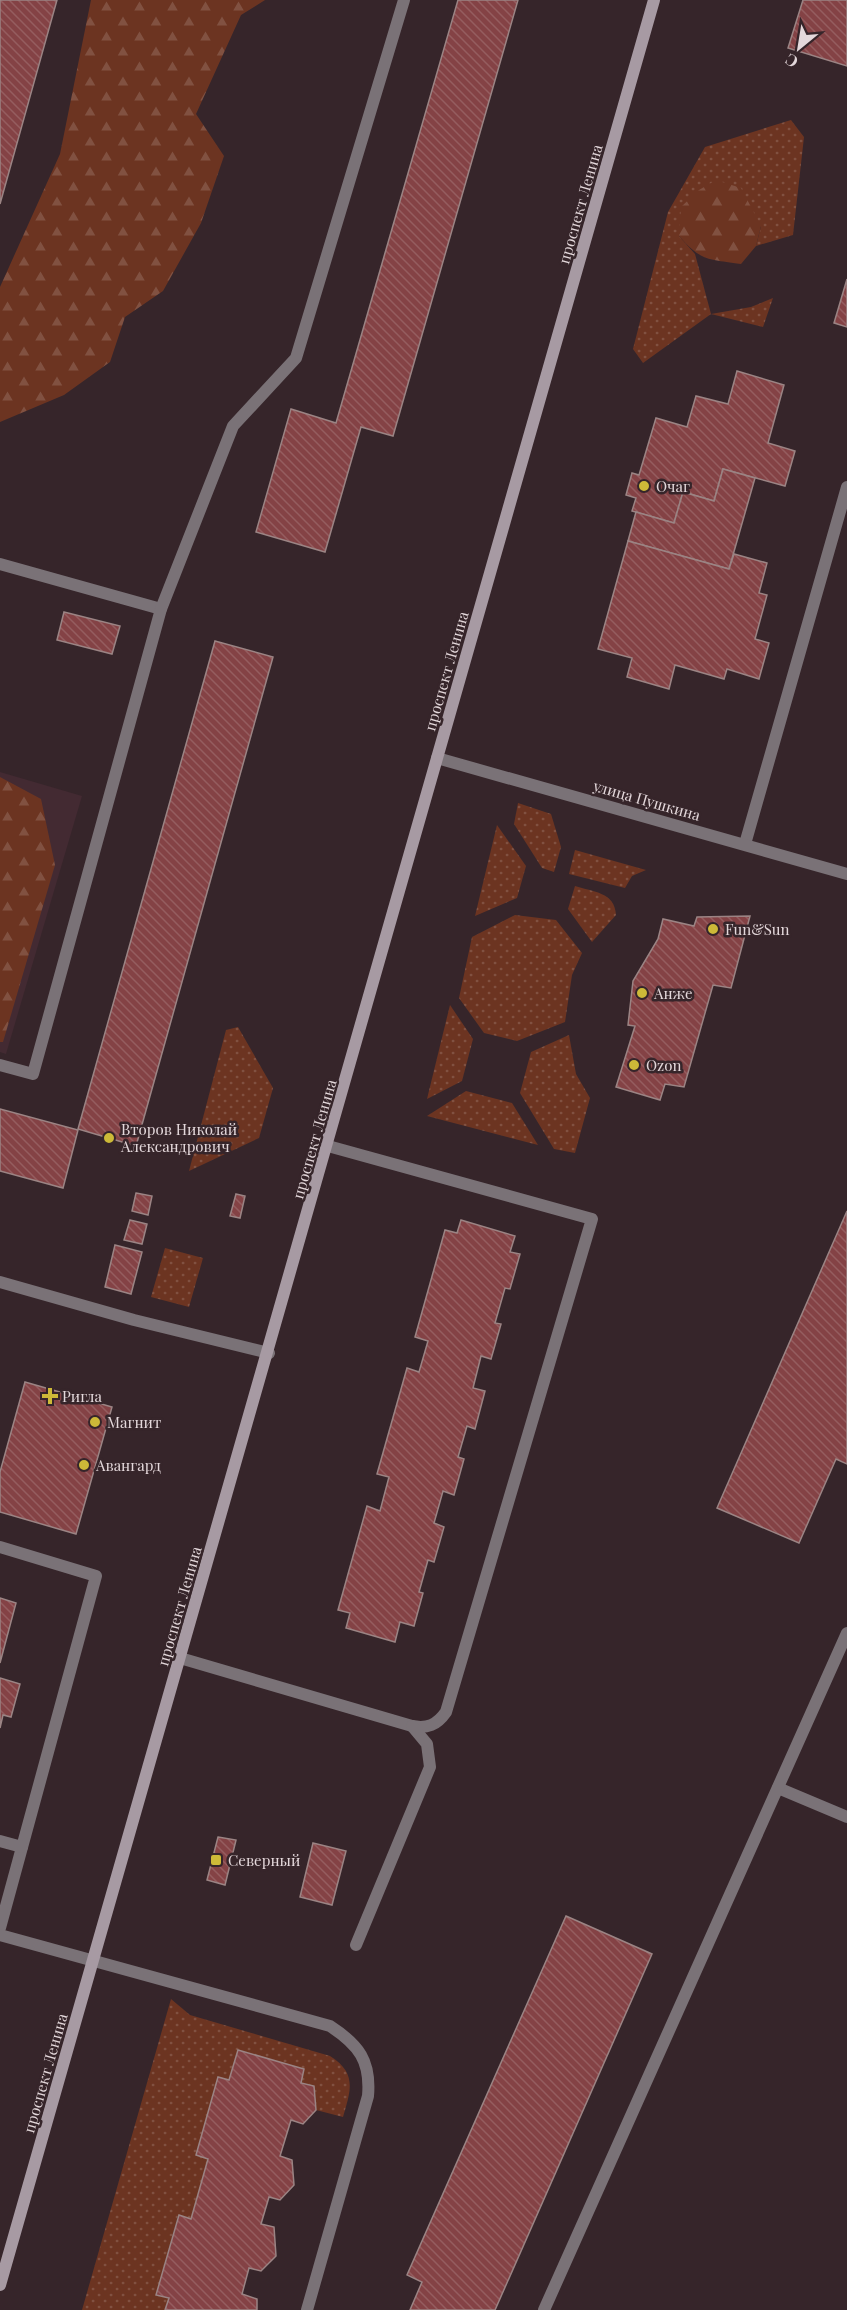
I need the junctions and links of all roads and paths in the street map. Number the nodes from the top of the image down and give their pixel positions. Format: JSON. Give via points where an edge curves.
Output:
{"nodes":[{"id":1,"x":404,"y":0,"type":"edge"},
{"id":2,"x":654,"y":0,"type":"edge"},
{"id":3,"x":847,"y":488,"type":"edge"},
{"id":4,"x":0,"y":564,"type":"edge"},
{"id":5,"x":161,"y":609,"type":"junction"},
{"id":6,"x":437,"y":758,"type":"junction"},
{"id":7,"x":745,"y":844,"type":"junction"},
{"id":8,"x":847,"y":874,"type":"edge"},
{"id":9,"x":0,"y":1065,"type":"edge"},
{"id":10,"x":328,"y":1146,"type":"junction"},
{"id":11,"x":0,"y":1282,"type":"edge"},
{"id":12,"x":269,"y":1353,"type":"junction"},
{"id":13,"x":0,"y":1547,"type":"edge"},
{"id":14,"x":847,"y":1633,"type":"edge"},
{"id":15,"x":180,"y":1658,"type":"junction"},
{"id":16,"x":412,"y":1726,"type":"junction"},
{"id":17,"x":778,"y":1788,"type":"junction"},
{"id":18,"x":847,"y":1817,"type":"edge"},
{"id":19,"x":0,"y":1841,"type":"edge"},
{"id":20,"x":22,"y":1847,"type":"junction"},
{"id":21,"x":0,"y":1928,"type":"edge"},
{"id":22,"x":0,"y":1935,"type":"edge"},
{"id":23,"x":356,"y":1945,"type":"dead end"},
{"id":24,"x":93,"y":1959,"type":"junction"},
{"id":25,"x":0,"y":2285,"type":"edge"},
{"id":26,"x":307,"y":2310,"type":"edge"},
{"id":27,"x":544,"y":2310,"type":"edge"}],
"edges":[{"from":1,"to":5,"type":"street","via":[[296,358],[233,426]]},
{"from":2,"to":6,"type":"main road","name":"проспект Ленина"},
{"from":3,"to":7,"type":"street"},
{"from":4,"to":5,"type":"street"},
{"from":5,"to":9,"type":"street","via":[[33,1074]]},
{"from":6,"to":7,"type":"street","name":"улица Пушкина"},
{"from":6,"to":10,"type":"main road","name":"проспект Ленина"},
{"from":7,"to":8,"type":"street","name":"улица Пушкина"},
{"from":10,"to":12,"type":"main road","name":"проспект Ленина"},
{"from":10,"to":16,"type":"street","via":[[592,1219],[446,1712],[431,1726]]},
{"from":11,"to":12,"type":"street"},
{"from":12,"to":15,"type":"main road","name":"проспект Ленина"},
{"from":13,"to":20,"type":"street","via":[[96,1575]]},
{"from":14,"to":17,"type":"street"},
{"from":15,"to":16,"type":"street"},
{"from":15,"to":24,"type":"main road","name":"проспект Ленина"},
{"from":16,"to":23,"type":"street","via":[[427,1744],[430,1767]]},
{"from":17,"to":18,"type":"street"},
{"from":17,"to":27,"type":"street"},
{"from":19,"to":20,"type":"street"},
{"from":20,"to":21,"type":"street"},
{"from":22,"to":24,"type":"street"},
{"from":24,"to":25,"type":"main road","name":"проспект Ленина"},
{"from":24,"to":26,"type":"street","via":[[330,2026],[345,2036],[364,2059],[370,2075],[368,2096]]}]}
